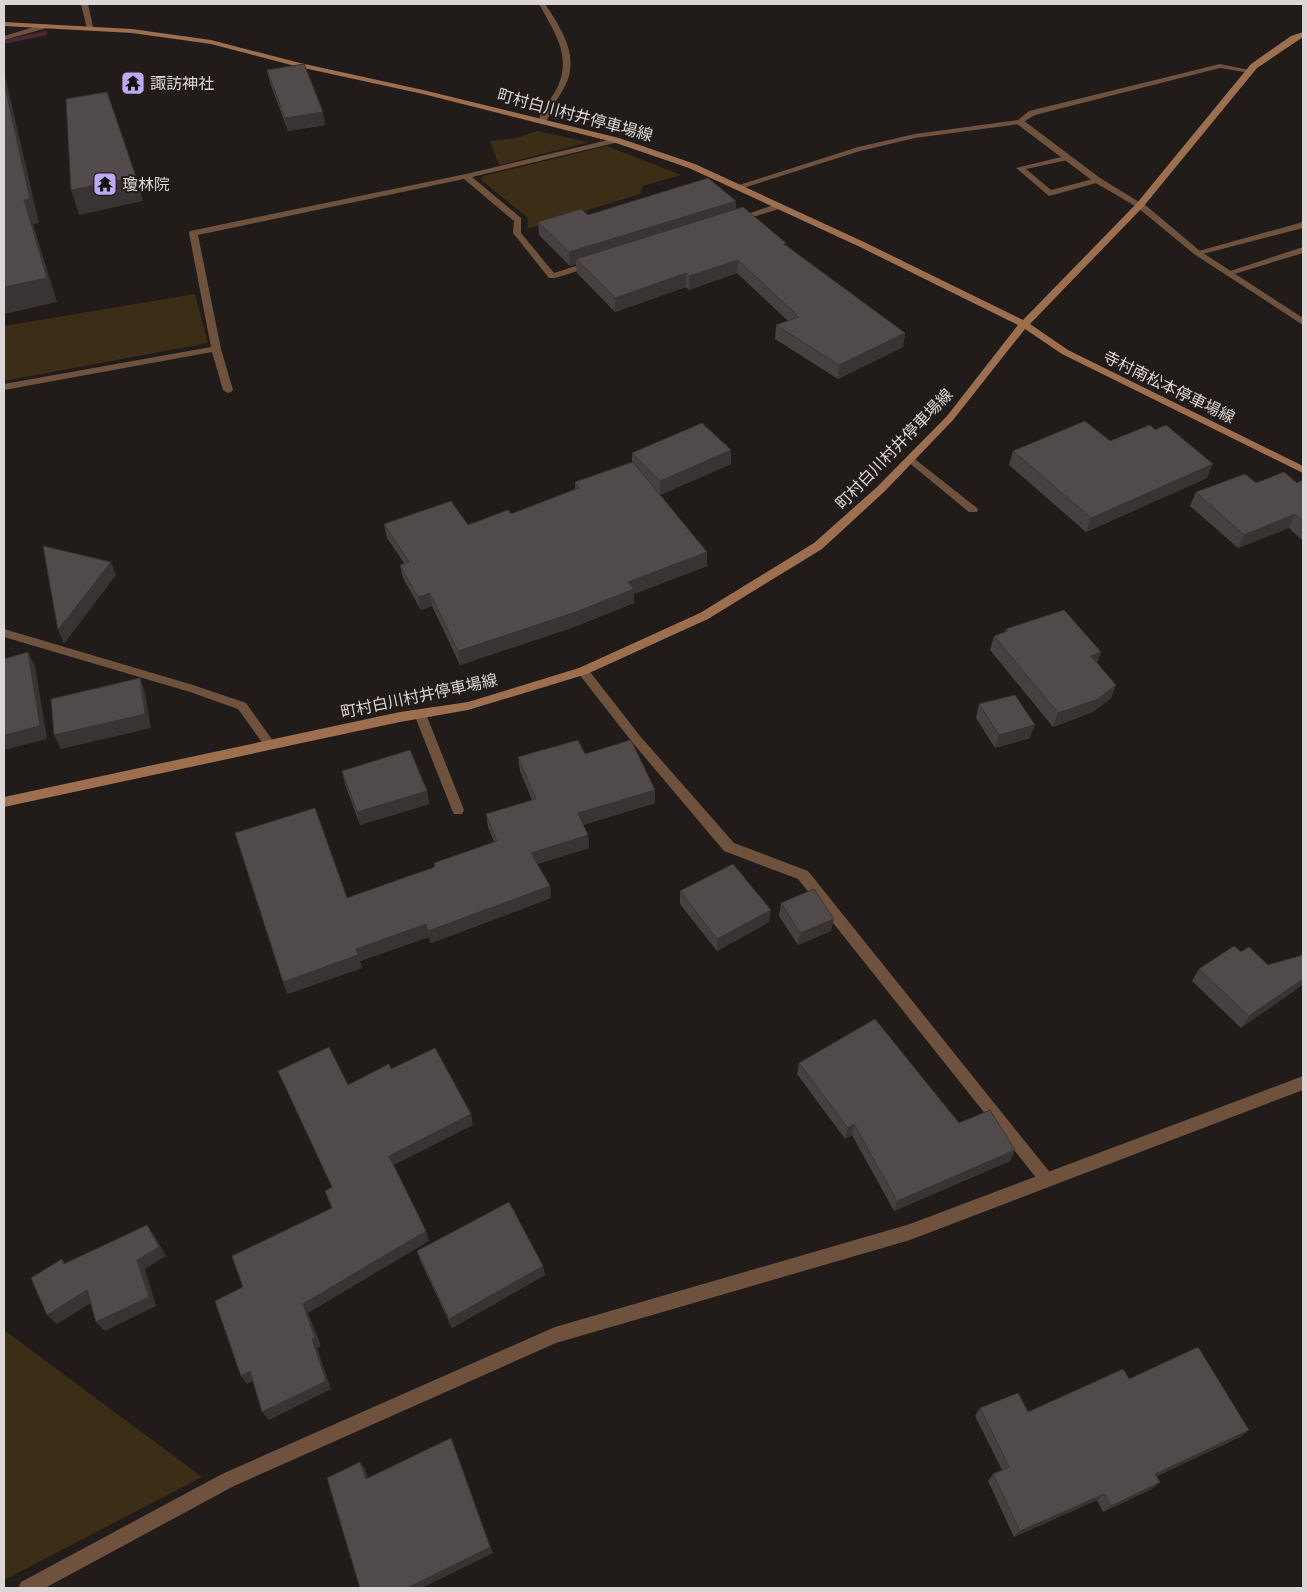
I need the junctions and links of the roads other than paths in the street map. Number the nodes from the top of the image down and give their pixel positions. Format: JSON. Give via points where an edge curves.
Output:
{"nodes":[{"id":1,"x":84,"y":4,"type":"edge"},
{"id":2,"x":542,"y":4,"type":"edge"},
{"id":3,"x":4,"y":24,"type":"edge"},
{"id":4,"x":44,"y":26,"type":"junction"},
{"id":5,"x":91,"y":29,"type":"junction"},
{"id":6,"x":1302,"y":35,"type":"edge"},
{"id":7,"x":4,"y":38,"type":"edge"},
{"id":8,"x":1250,"y":71,"type":"junction"},
{"id":9,"x":543,"y":122,"type":"junction"},
{"id":10,"x":1020,"y":122,"type":"junction"},
{"id":11,"x":616,"y":140,"type":"junction"},
{"id":12,"x":1065,"y":158,"type":"junction"},
{"id":13,"x":466,"y":176,"type":"junction"},
{"id":14,"x":1097,"y":180,"type":"junction"},
{"id":15,"x":737,"y":187,"type":"junction"},
{"id":16,"x":1140,"y":205,"type":"junction"},
{"id":17,"x":778,"y":206,"type":"junction"},
{"id":18,"x":729,"y":221,"type":"edge"},
{"id":19,"x":1303,"y":225,"type":"edge"},
{"id":20,"x":1303,"y":250,"type":"edge"},
{"id":21,"x":1199,"y":252,"type":"junction"},
{"id":22,"x":599,"y":262,"type":"edge"},
{"id":23,"x":1228,"y":273,"type":"junction"},
{"id":24,"x":1303,"y":322,"type":"edge"},
{"id":25,"x":1024,"y":324,"type":"junction"},
{"id":26,"x":216,"y":349,"type":"junction"},
{"id":27,"x":4,"y":387,"type":"edge"},
{"id":28,"x":228,"y":390,"type":"dead end"},
{"id":29,"x":911,"y":459,"type":"junction"},
{"id":30,"x":1303,"y":470,"type":"edge"},
{"id":31,"x":973,"y":510,"type":"dead end"},
{"id":32,"x":4,"y":633,"type":"edge"},
{"id":33,"x":583,"y":671,"type":"junction"},
{"id":34,"x":420,"y":714,"type":"junction"},
{"id":35,"x":270,"y":745,"type":"junction"},
{"id":36,"x":4,"y":802,"type":"edge"},
{"id":37,"x":458,"y":810,"type":"dead end"},
{"id":38,"x":1303,"y":1084,"type":"edge"},
{"id":39,"x":1047,"y":1180,"type":"junction"},
{"id":40,"x":27,"y":1588,"type":"edge"}],
"edges":[{"from":1,"to":5,"type":"street"},
{"from":2,"to":9,"type":"street","via":[[564,42],[567,66],[562,85],[545,110]]},
{"from":3,"to":4,"type":"main road","name":"町村白川村井停車場線"},
{"from":4,"to":5,"type":"main road","name":"町村白川村井停車場線"},
{"from":4,"to":7,"type":"street"},
{"from":5,"to":9,"type":"main road","name":"町村白川村井停車場線","via":[[211,42]]},
{"from":6,"to":8,"type":"main road"},
{"from":8,"to":10,"type":"street","via":[[1220,66],[1032,113]]},
{"from":8,"to":16,"type":"main road"},
{"from":9,"to":11,"type":"main road","name":"町村白川村井停車場線"},
{"from":10,"to":12,"type":"street"},
{"from":10,"to":15,"type":"street","via":[[915,136],[858,149]]},
{"from":11,"to":13,"type":"street"},
{"from":11,"to":15,"type":"main road","name":"町村白川村井停車場線","via":[[692,166]]},
{"from":12,"to":14,"type":"street"},
{"from":12,"to":14,"type":"street","via":[[1020,168],[1049,193]]},
{"from":13,"to":22,"type":"street","via":[[518,220],[517,233],[552,276]]},
{"from":13,"to":26,"type":"street","via":[[193,232]]},
{"from":14,"to":16,"type":"street"},
{"from":15,"to":17,"type":"main road","name":"町村白川村井停車場線"},
{"from":16,"to":21,"type":"street"},
{"from":16,"to":25,"type":"main road"},
{"from":17,"to":18,"type":"street"},
{"from":17,"to":25,"type":"main road","name":"町村白川村井停車場線"},
{"from":19,"to":21,"type":"street"},
{"from":20,"to":23,"type":"street"},
{"from":21,"to":23,"type":"street"},
{"from":23,"to":24,"type":"street"},
{"from":25,"to":29,"type":"main road","name":"町村白川村井停車場線","via":[[950,418]]},
{"from":25,"to":30,"type":"main road","name":"寺村南松本停車場線","via":[[1065,352]]},
{"from":26,"to":27,"type":"street"},
{"from":26,"to":28,"type":"street"},
{"from":29,"to":31,"type":"street"},
{"from":29,"to":33,"type":"main road","name":"町村白川村井停車場線","via":[[818,546],[704,616]]},
{"from":32,"to":35,"type":"street","via":[[242,706]]},
{"from":33,"to":34,"type":"main road","name":"町村白川村井停車場線","via":[[468,706]]},
{"from":33,"to":39,"type":"street","via":[[636,739],[729,847],[803,875]]},
{"from":34,"to":35,"type":"main road","name":"町村白川村井停車場線"},
{"from":34,"to":37,"type":"street"},
{"from":35,"to":36,"type":"main road","name":"町村白川村井停車場線"},
{"from":38,"to":39,"type":"street"},
{"from":39,"to":40,"type":"street","via":[[910,1232],[555,1335],[228,1480]]}]}
